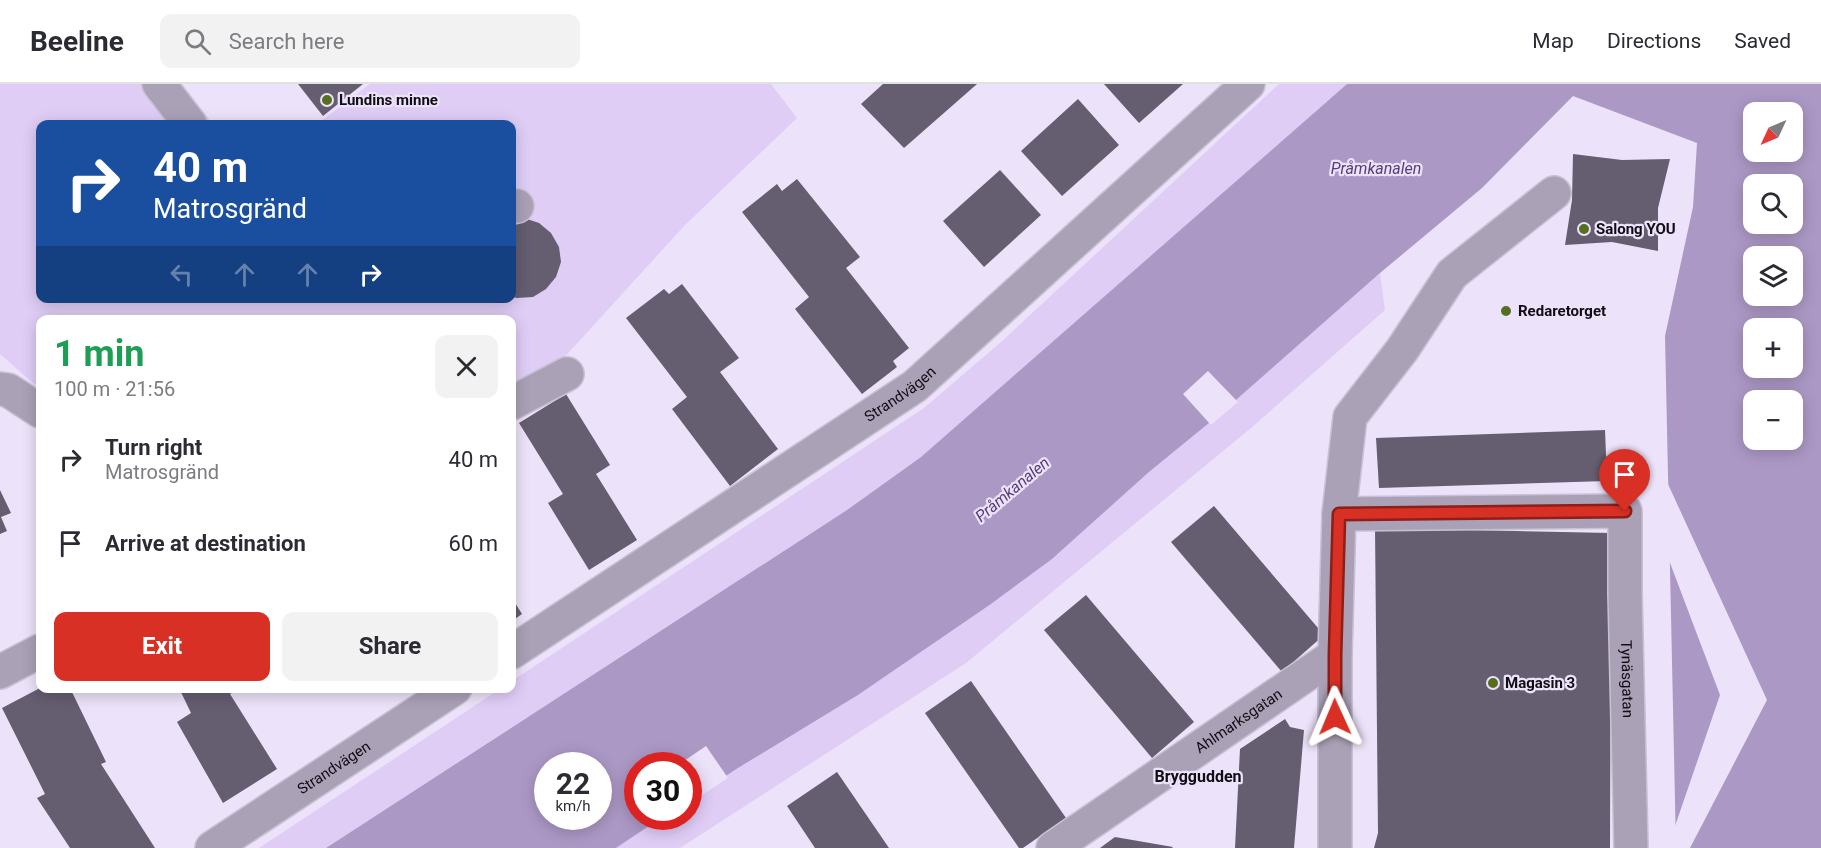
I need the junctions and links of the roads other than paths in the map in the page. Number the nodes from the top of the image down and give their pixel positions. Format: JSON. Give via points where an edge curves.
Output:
{"nodes":[{"id":1,"x":159,"y":84,"type":"edge"},
{"id":2,"x":1248,"y":84,"type":"edge"},
{"id":3,"x":187,"y":120,"type":"edge"},
{"id":4,"x":1554,"y":193,"type":"dead end"},
{"id":5,"x":567,"y":374,"type":"dead end"},
{"id":6,"x":0,"y":389,"type":"edge"},
{"id":7,"x":516,"y":401,"type":"edge"},
{"id":8,"x":36,"y":408,"type":"edge"},
{"id":9,"x":1339,"y":514,"type":"junction"},
{"id":10,"x":516,"y":649,"type":"edge"},
{"id":11,"x":36,"y":653,"type":"edge"},
{"id":12,"x":1335,"y":655,"type":"junction"},
{"id":13,"x":0,"y":672,"type":"edge"},
{"id":14,"x":447,"y":693,"type":"edge"},
{"id":15,"x":213,"y":848,"type":"edge"},
{"id":16,"x":1053,"y":848,"type":"edge"},
{"id":17,"x":1335,"y":848,"type":"edge"},
{"id":18,"x":1631,"y":848,"type":"edge"}],
"edges":[{"from":1,"to":3,"type":"street"},
{"from":2,"to":10,"type":"street","name":"Strandvägen","via":[[915,386]]},
{"from":4,"to":9,"type":"street","via":[[1452,274],[1402,350],[1350,417]]},
{"from":5,"to":7,"type":"street"},
{"from":6,"to":8,"type":"street"},
{"from":9,"to":12,"type":"street"},
{"from":9,"to":18,"type":"street","name":"Tynäsgatan","via":[[1625,511]]},
{"from":11,"to":13,"type":"street"},
{"from":12,"to":16,"type":"street","name":"Ahlmarksgatan"},
{"from":12,"to":17,"type":"street"},
{"from":14,"to":15,"type":"street","name":"Strandvägen"}]}
